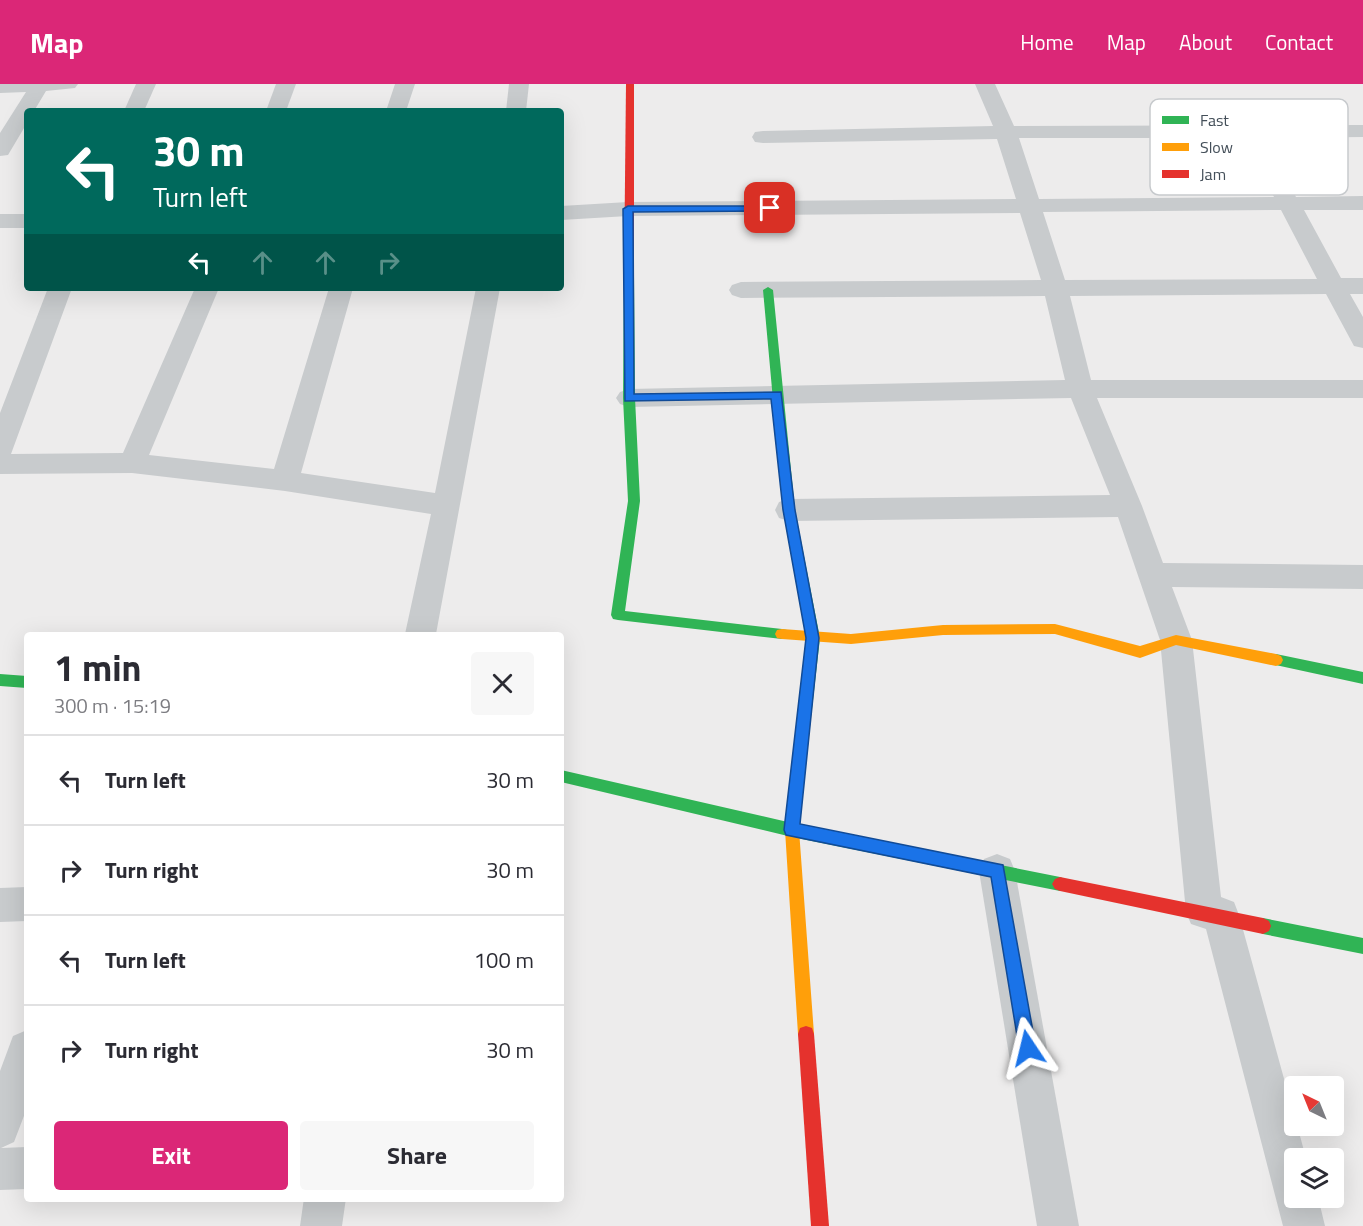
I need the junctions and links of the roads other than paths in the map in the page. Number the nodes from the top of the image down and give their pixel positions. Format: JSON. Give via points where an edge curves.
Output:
{"nodes":[{"id":1,"x":50,"y":84,"type":"edge"},
{"id":2,"x":68,"y":84,"type":"edge"},
{"id":3,"x":146,"y":84,"type":"edge"},
{"id":4,"x":286,"y":84,"type":"edge"},
{"id":5,"x":405,"y":84,"type":"edge"},
{"id":6,"x":519,"y":84,"type":"edge"},
{"id":7,"x":630,"y":84,"type":"edge"},
{"id":8,"x":985,"y":84,"type":"edge"},
{"id":9,"x":0,"y":87,"type":"edge"},
{"id":10,"x":32,"y":108,"type":"edge"},
{"id":11,"x":135,"y":108,"type":"edge"},
{"id":12,"x":277,"y":108,"type":"edge"},
{"id":13,"x":397,"y":108,"type":"edge"},
{"id":14,"x":516,"y":108,"type":"edge"},
{"id":15,"x":24,"y":118,"type":"edge"},
{"id":16,"x":1348,"y":131,"type":"edge"},
{"id":17,"x":1363,"y":131,"type":"edge"},
{"id":18,"x":1006,"y":132,"type":"junction"},
{"id":19,"x":1150,"y":133,"type":"edge"},
{"id":20,"x":763,"y":137,"type":"dead end"},
{"id":21,"x":0,"y":150,"type":"edge"},
{"id":22,"x":1282,"y":195,"type":"edge"},
{"id":23,"x":1363,"y":203,"type":"edge"},
{"id":24,"x":1287,"y":204,"type":"junction"},
{"id":25,"x":1030,"y":207,"type":"junction"},
{"id":26,"x":628,"y":209,"type":"junction"},
{"id":27,"x":564,"y":213,"type":"edge"},
{"id":28,"x":24,"y":220,"type":"edge"},
{"id":29,"x":0,"y":221,"type":"edge"},
{"id":30,"x":1055,"y":286,"type":"junction"},
{"id":31,"x":1335,"y":286,"type":"junction"},
{"id":32,"x":1363,"y":286,"type":"edge"},
{"id":33,"x":741,"y":290,"type":"dead end"},
{"id":34,"x":768,"y":290,"type":"junction"},
{"id":35,"x":59,"y":291,"type":"edge"},
{"id":36,"x":206,"y":291,"type":"edge"},
{"id":37,"x":340,"y":291,"type":"edge"},
{"id":38,"x":487,"y":291,"type":"edge"},
{"id":39,"x":1363,"y":340,"type":"edge"},
{"id":40,"x":1080,"y":389,"type":"junction"},
{"id":41,"x":1363,"y":389,"type":"edge"},
{"id":42,"x":777,"y":395,"type":"junction"},
{"id":43,"x":629,"y":398,"type":"junction"},
{"id":44,"x":0,"y":449,"type":"edge"},
{"id":45,"x":132,"y":463,"type":"junction"},
{"id":46,"x":0,"y":464,"type":"edge"},
{"id":47,"x":285,"y":481,"type":"junction"},
{"id":48,"x":447,"y":506,"type":"junction"},
{"id":49,"x":1128,"y":506,"type":"junction"},
{"id":50,"x":789,"y":510,"type":"junction"},
{"id":51,"x":1154,"y":575,"type":"junction"},
{"id":52,"x":1363,"y":577,"type":"edge"},
{"id":53,"x":421,"y":632,"type":"edge"},
{"id":54,"x":813,"y":638,"type":"junction"},
{"id":55,"x":1176,"y":640,"type":"junction"},
{"id":56,"x":1363,"y":678,"type":"edge"},
{"id":57,"x":0,"y":680,"type":"edge"},
{"id":58,"x":24,"y":682,"type":"edge"},
{"id":59,"x":564,"y":777,"type":"edge"},
{"id":60,"x":792,"y":830,"type":"junction"},
{"id":61,"x":997,"y":871,"type":"junction"},
{"id":62,"x":24,"y":904,"type":"edge"},
{"id":63,"x":0,"y":905,"type":"edge"},
{"id":64,"x":1212,"y":914,"type":"junction"},
{"id":65,"x":1363,"y":946,"type":"edge"},
{"id":66,"x":24,"y":1059,"type":"edge"},
{"id":67,"x":0,"y":1128,"type":"edge"},
{"id":68,"x":1284,"y":1156,"type":"edge"},
{"id":69,"x":24,"y":1168,"type":"edge"},
{"id":70,"x":0,"y":1169,"type":"edge"},
{"id":71,"x":324,"y":1202,"type":"edge"},
{"id":72,"x":1299,"y":1208,"type":"edge"},
{"id":73,"x":321,"y":1226,"type":"edge"},
{"id":74,"x":820,"y":1226,"type":"edge"},
{"id":75,"x":1058,"y":1226,"type":"edge"},
{"id":76,"x":1304,"y":1226,"type":"edge"}],
"edges":[{"from":1,"to":2,"type":"street"},
{"from":1,"to":9,"type":"street"},
{"from":1,"to":10,"type":"street"},
{"from":3,"to":11,"type":"street"},
{"from":4,"to":12,"type":"street"},
{"from":5,"to":13,"type":"street"},
{"from":6,"to":14,"type":"street"},
{"from":7,"to":26,"type":"street"},
{"from":8,"to":18,"type":"street"},
{"from":15,"to":21,"type":"street"},
{"from":16,"to":17,"type":"street"},
{"from":18,"to":19,"type":"street"},
{"from":18,"to":20,"type":"street"},
{"from":18,"to":25,"type":"street"},
{"from":22,"to":24,"type":"street"},
{"from":23,"to":24,"type":"street"},
{"from":24,"to":25,"type":"street"},
{"from":24,"to":31,"type":"street"},
{"from":25,"to":26,"type":"street"},
{"from":25,"to":30,"type":"street"},
{"from":26,"to":27,"type":"street"},
{"from":26,"to":43,"type":"street"},
{"from":28,"to":29,"type":"street"},
{"from":30,"to":31,"type":"street"},
{"from":30,"to":34,"type":"street"},
{"from":30,"to":40,"type":"street"},
{"from":31,"to":32,"type":"street"},
{"from":31,"to":39,"type":"street"},
{"from":33,"to":34,"type":"street"},
{"from":34,"to":42,"type":"street"},
{"from":35,"to":44,"type":"street"},
{"from":36,"to":45,"type":"street"},
{"from":37,"to":47,"type":"street"},
{"from":38,"to":48,"type":"street"},
{"from":40,"to":41,"type":"street"},
{"from":40,"to":42,"type":"street"},
{"from":40,"to":49,"type":"street"},
{"from":42,"to":43,"type":"street"},
{"from":42,"to":50,"type":"street"},
{"from":43,"to":54,"type":"street","via":[[634,501],[618,615]]},
{"from":45,"to":46,"type":"street"},
{"from":45,"to":47,"type":"street"},
{"from":47,"to":48,"type":"street"},
{"from":48,"to":53,"type":"street"},
{"from":49,"to":50,"type":"street"},
{"from":49,"to":51,"type":"street"},
{"from":50,"to":54,"type":"street"},
{"from":51,"to":52,"type":"street"},
{"from":51,"to":55,"type":"street"},
{"from":54,"to":55,"type":"street","via":[[851,639],[943,630],[1055,629],[1140,652]]},
{"from":54,"to":60,"type":"street"},
{"from":55,"to":56,"type":"street"},
{"from":55,"to":64,"type":"street"},
{"from":57,"to":58,"type":"street"},
{"from":59,"to":60,"type":"street"},
{"from":60,"to":61,"type":"street"},
{"from":60,"to":74,"type":"street"},
{"from":61,"to":64,"type":"street"},
{"from":61,"to":75,"type":"street"},
{"from":62,"to":63,"type":"street"},
{"from":64,"to":65,"type":"street"},
{"from":64,"to":68,"type":"street"},
{"from":66,"to":67,"type":"street"},
{"from":69,"to":70,"type":"street"},
{"from":71,"to":73,"type":"street"},
{"from":72,"to":76,"type":"street"}]}
